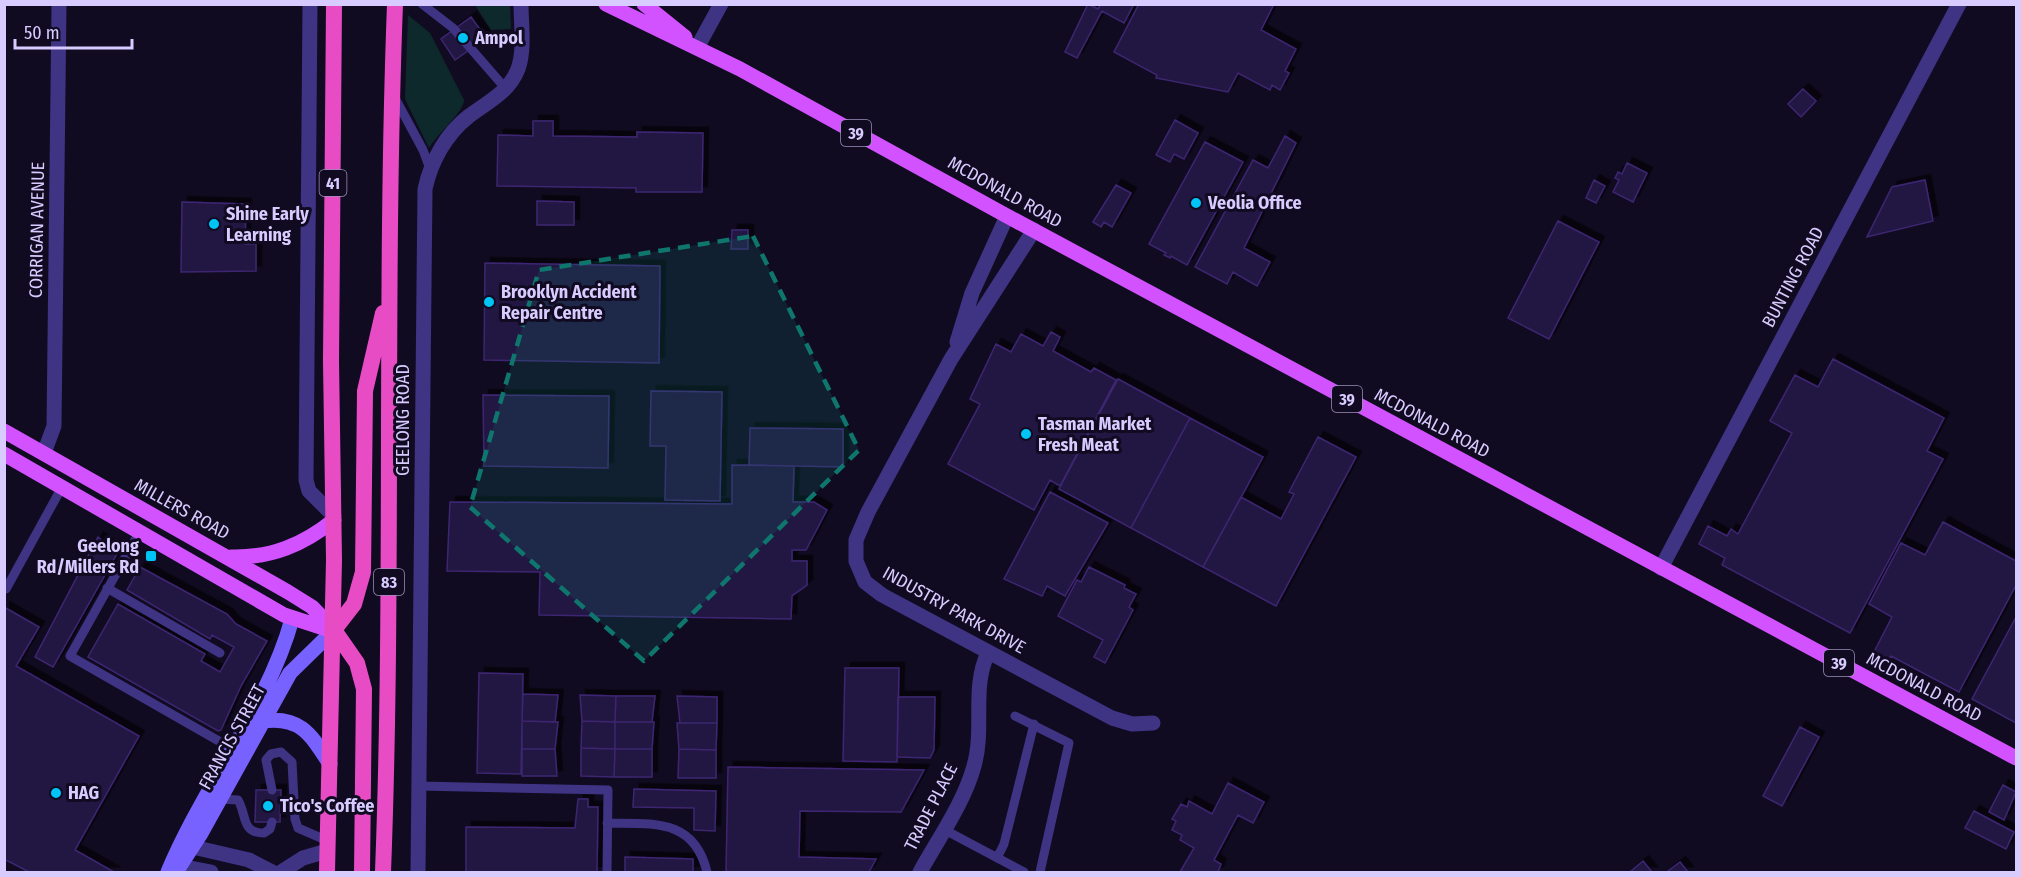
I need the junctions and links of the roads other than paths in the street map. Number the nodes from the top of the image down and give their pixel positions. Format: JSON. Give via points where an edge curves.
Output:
{"nodes":[{"id":1,"x":59,"y":4,"type":"edge"},
{"id":2,"x":310,"y":4,"type":"edge"},
{"id":3,"x":334,"y":4,"type":"edge"},
{"id":4,"x":395,"y":4,"type":"edge"},
{"id":5,"x":422,"y":4,"type":"edge"},
{"id":6,"x":521,"y":4,"type":"edge"},
{"id":7,"x":606,"y":4,"type":"edge"},
{"id":8,"x":644,"y":4,"type":"edge"},
{"id":9,"x":721,"y":4,"type":"edge"},
{"id":10,"x":1959,"y":4,"type":"edge"},
{"id":11,"x":701,"y":49,"type":"junction"},
{"id":12,"x":506,"y":89,"type":"junction"},
{"id":13,"x":391,"y":91,"type":"junction"},
{"id":14,"x":430,"y":171,"type":"junction"},
{"id":15,"x":1007,"y":216,"type":"junction"},
{"id":16,"x":1034,"y":230,"type":"junction"},
{"id":17,"x":388,"y":292,"type":"junction"},
{"id":18,"x":951,"y":359,"type":"junction"},
{"id":19,"x":4,"y":431,"type":"edge"},
{"id":20,"x":44,"y":453,"type":"junction"},
{"id":21,"x":4,"y":454,"type":"edge"},
{"id":22,"x":62,"y":487,"type":"junction"},
{"id":23,"x":334,"y":518,"type":"junction"},
{"id":24,"x":140,"y":531,"type":"junction"},
{"id":25,"x":228,"y":557,"type":"junction"},
{"id":26,"x":1661,"y":568,"type":"junction"},
{"id":27,"x":217,"y":576,"type":"junction"},
{"id":28,"x":107,"y":588,"type":"junction"},
{"id":29,"x":6,"y":589,"type":"edge"},
{"id":30,"x":291,"y":619,"type":"junction"},
{"id":31,"x":333,"y":630,"type":"junction"},
{"id":32,"x":988,"y":653,"type":"junction"},
{"id":33,"x":220,"y":654,"type":"dead end"},
{"id":34,"x":1015,"y":716,"type":"dead end"},
{"id":35,"x":263,"y":721,"type":"junction"},
{"id":36,"x":1154,"y":723,"type":"dead end"},
{"id":37,"x":1034,"y":724,"type":"junction"},
{"id":38,"x":238,"y":752,"type":"junction"},
{"id":39,"x":2016,"y":758,"type":"edge"},
{"id":40,"x":330,"y":764,"type":"junction"},
{"id":41,"x":419,"y":786,"type":"junction"},
{"id":42,"x":272,"y":790,"type":"dead end"},
{"id":43,"x":220,"y":799,"type":"junction"},
{"id":44,"x":272,"y":822,"type":"dead end"},
{"id":45,"x":607,"y":823,"type":"junction"},
{"id":46,"x":943,"y":829,"type":"junction"},
{"id":47,"x":327,"y":846,"type":"junction"},
{"id":48,"x":193,"y":847,"type":"junction"},
{"id":49,"x":997,"y":858,"type":"junction"},
{"id":50,"x":175,"y":866,"type":"edge"},
{"id":51,"x":212,"y":873,"type":"edge"},
{"id":52,"x":272,"y":873,"type":"edge"},
{"id":53,"x":281,"y":873,"type":"edge"},
{"id":54,"x":327,"y":873,"type":"edge"},
{"id":55,"x":362,"y":873,"type":"edge"},
{"id":56,"x":383,"y":873,"type":"edge"},
{"id":57,"x":418,"y":873,"type":"edge"},
{"id":58,"x":607,"y":873,"type":"edge"},
{"id":59,"x":706,"y":873,"type":"edge"},
{"id":60,"x":920,"y":873,"type":"edge"},
{"id":61,"x":1024,"y":873,"type":"edge"},
{"id":62,"x":1040,"y":873,"type":"edge"}],
"edges":[{"from":1,"to":20,"type":"street","name":"CORRIGAN AVENUE","via":[[54,426]]},
{"from":2,"to":23,"type":"street","via":[[306,480],[309,491]]},
{"from":3,"to":23,"type":"highway","number":"41"},
{"from":4,"to":13,"type":"highway","name":"GEELONG ROAD"},
{"from":5,"to":12,"type":"lane","via":[[453,28]]},
{"from":6,"to":12,"type":"street","name":"GEELONG ROAD","via":[[520,62]]},
{"from":7,"to":11,"type":"main road","name":"MCDONALD ROAD","number":"39"},
{"from":8,"to":11,"type":"main road","name":"MCDONALD ROAD","number":"39"},
{"from":9,"to":11,"type":"street"},
{"from":10,"to":26,"type":"street","name":"BUNTING ROAD"},
{"from":11,"to":15,"type":"main road","name":"MCDONALD ROAD","number":"39"},
{"from":12,"to":14,"type":"street","name":"GEELONG ROAD","via":[[455,129]]},
{"from":13,"to":14,"type":"lane"},
{"from":13,"to":17,"type":"highway","name":"GEELONG ROAD"},
{"from":14,"to":41,"type":"street","name":"GEELONG ROAD","via":[[424,207]]},
{"from":15,"to":16,"type":"main road","name":"MCDONALD ROAD","number":"39"},
{"from":15,"to":18,"type":"street","name":"INDUSTRY PARK DRIVE","via":[[972,293]]},
{"from":16,"to":18,"type":"street","name":"INDUSTRY PARK DRIVE"},
{"from":16,"to":26,"type":"main road","name":"MCDONALD ROAD","number":"39"},
{"from":17,"to":31,"type":"highway","via":[[364,391],[362,579],[354,604]]},
{"from":17,"to":56,"type":"highway","name":"GEELONG ROAD","number":"83","via":[[389,656]]},
{"from":18,"to":32,"type":"street","name":"INDUSTRY PARK DRIVE","via":[[868,512],[856,540],[856,561],[865,582],[882,595]]},
{"from":19,"to":20,"type":"main road","name":"MILLERS ROAD"},
{"from":20,"to":25,"type":"main road","name":"MILLERS ROAD"},
{"from":21,"to":22,"type":"main road"},
{"from":22,"to":24,"type":"main road"},
{"from":22,"to":29,"type":"lane"},
{"from":23,"to":25,"type":"main road","via":[[309,540],[277,552]]},
{"from":23,"to":31,"type":"highway"},
{"from":24,"to":27,"type":"main road"},
{"from":24,"to":28,"type":"lane"},
{"from":25,"to":27,"type":"main road"},
{"from":25,"to":31,"type":"main road","name":"MILLERS ROAD","via":[[297,597]]},
{"from":26,"to":39,"type":"main road","name":"MCDONALD ROAD","number":"39"},
{"from":27,"to":30,"type":"main road"},
{"from":28,"to":33,"type":"lane"},
{"from":28,"to":38,"type":"lane","via":[[70,656]]},
{"from":30,"to":31,"type":"main road"},
{"from":30,"to":38,"type":"main road"},
{"from":31,"to":35,"type":"main road","name":"FRANCIS STREET","via":[[298,663]]},
{"from":31,"to":40,"type":"highway"},
{"from":31,"to":55,"type":"highway","via":[[357,663],[365,697]]},
{"from":32,"to":36,"type":"street","name":"INDUSTRY PARK DRIVE","via":[[1112,718],[1132,724]]},
{"from":32,"to":46,"type":"street","name":"TRADE PLACE","via":[[979,677],[979,738],[974,766]]},
{"from":34,"to":37,"type":"lane"},
{"from":35,"to":38,"type":"main road","name":"FRANCIS STREET"},
{"from":35,"to":40,"type":"main road","via":[[282,719],[297,724],[311,736]]},
{"from":37,"to":49,"type":"lane","via":[[1004,844]]},
{"from":37,"to":62,"type":"lane","via":[[1069,743]]},
{"from":38,"to":43,"type":"main road","name":"FRANCIS STREET"},
{"from":38,"to":50,"type":"main road","via":[[190,822]]},
{"from":40,"to":47,"type":"highway"},
{"from":41,"to":45,"type":"lane","via":[[608,790]]},
{"from":41,"to":57,"type":"street","name":"GEELONG ROAD"},
{"from":42,"to":47,"type":"lane","via":[[266,760],[281,752],[292,762],[297,826]]},
{"from":43,"to":44,"type":"lane","via":[[238,800],[246,826],[253,831],[264,833]]},
{"from":43,"to":48,"type":"main road","name":"FRANCIS STREET"},
{"from":45,"to":58,"type":"lane"},
{"from":45,"to":59,"type":"lane","via":[[674,828],[691,839],[702,854]]},
{"from":46,"to":49,"type":"lane"},
{"from":46,"to":60,"type":"street","name":"TRADE PLACE"},
{"from":47,"to":53,"type":"street"},
{"from":47,"to":54,"type":"highway"},
{"from":48,"to":50,"type":"main road"},
{"from":48,"to":52,"type":"street","via":[[249,860]]},
{"from":49,"to":61,"type":"lane"},
{"from":50,"to":51,"type":"street"}]}
